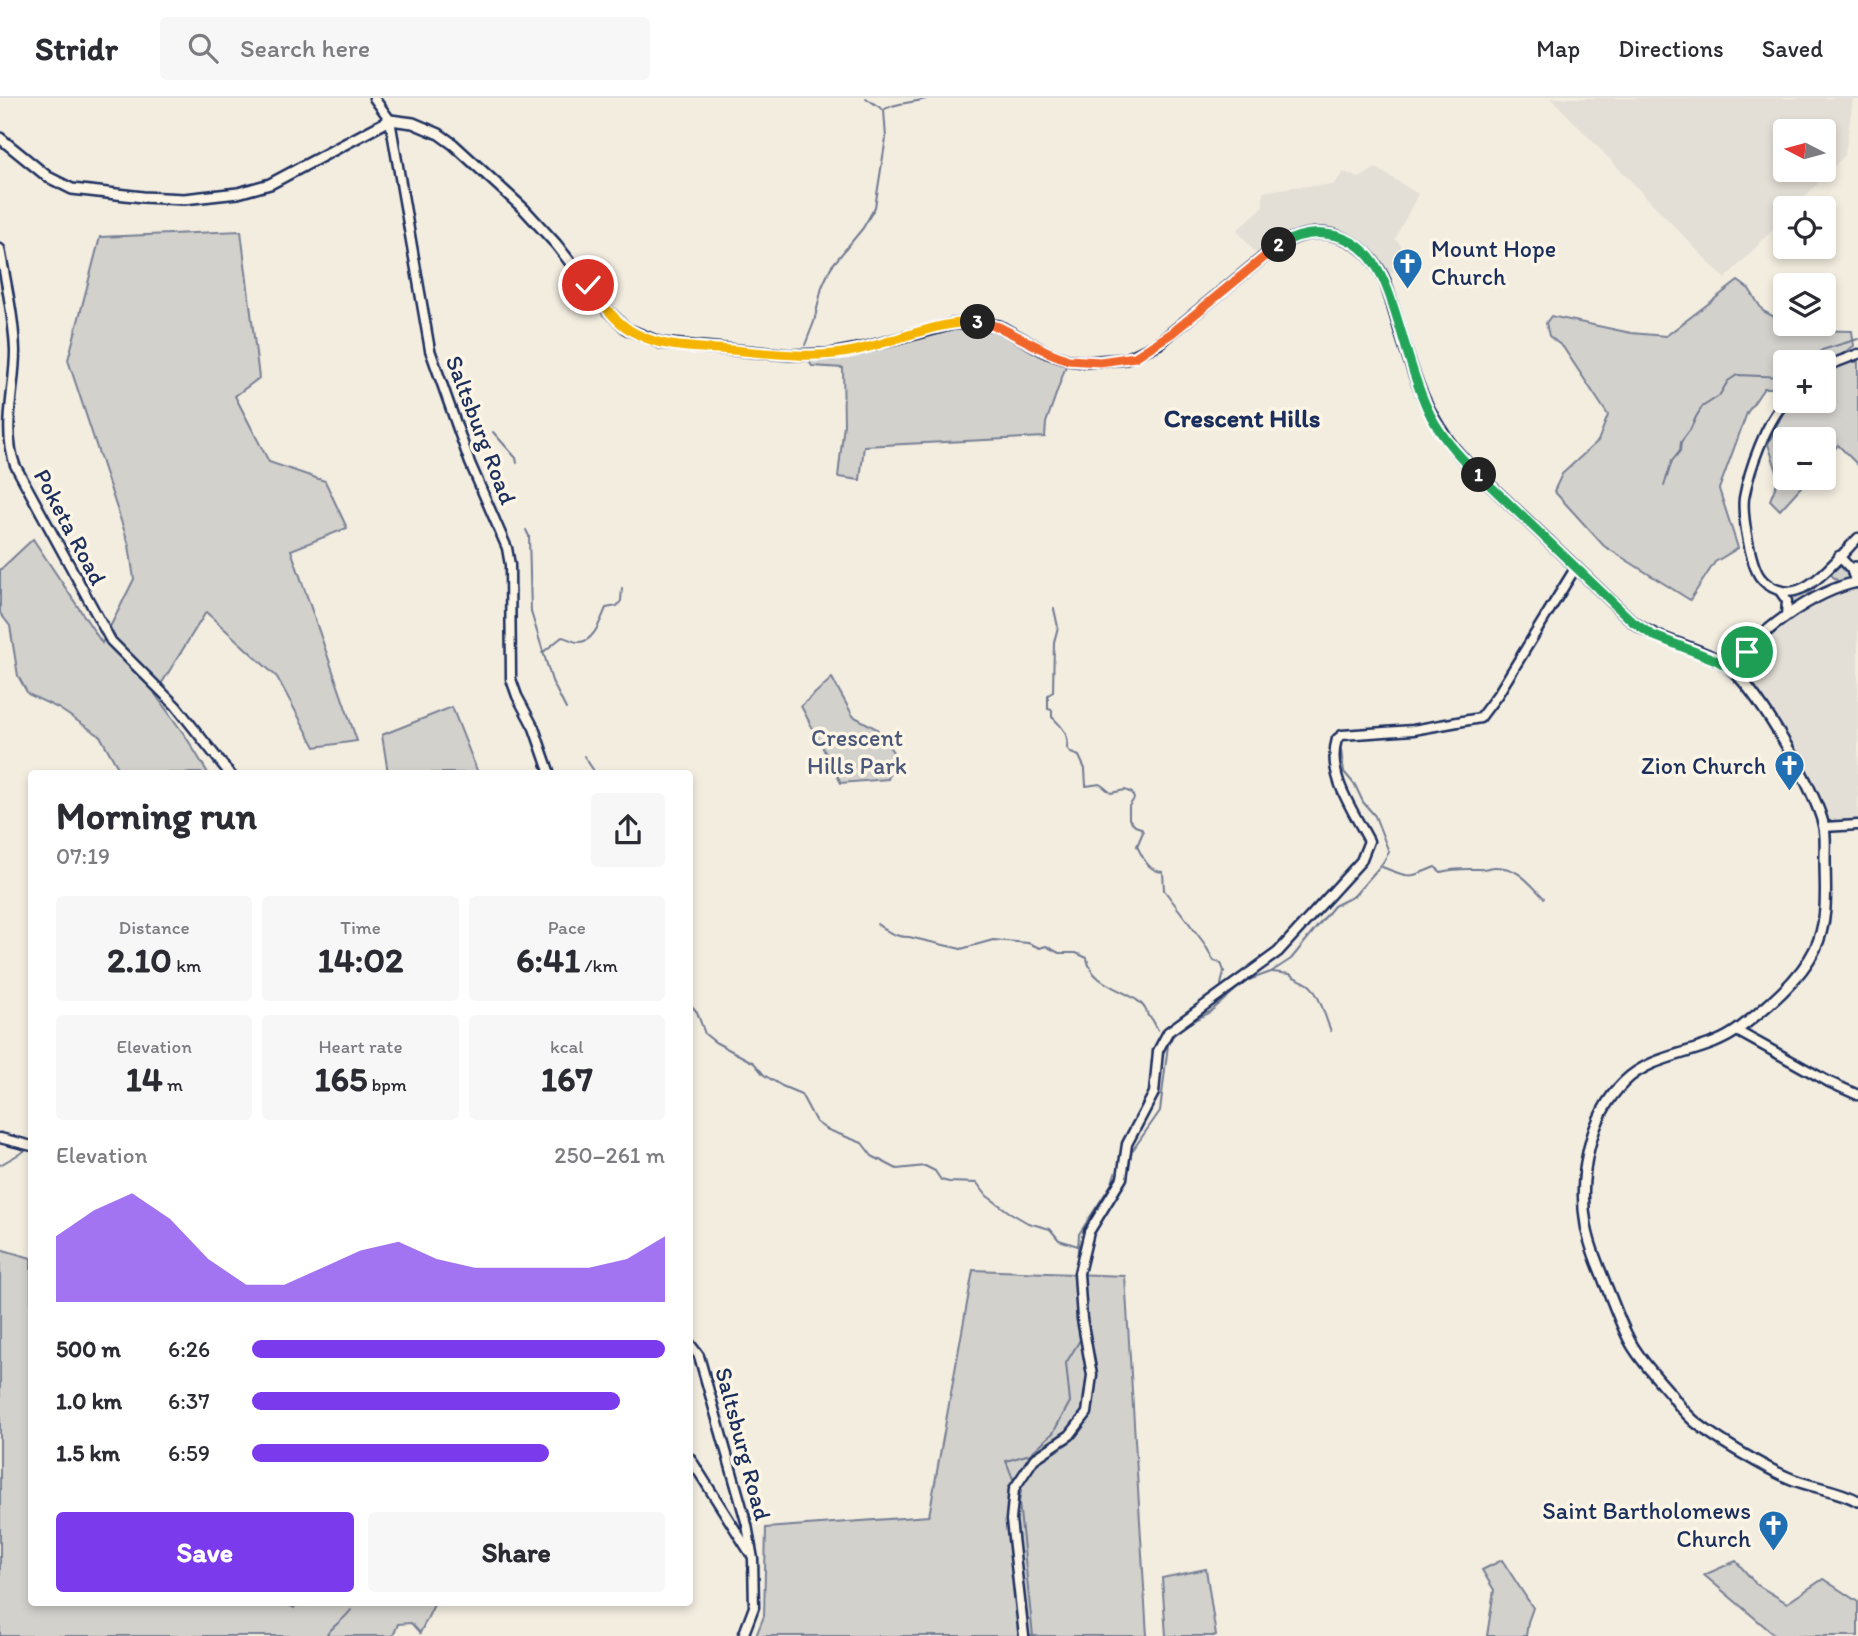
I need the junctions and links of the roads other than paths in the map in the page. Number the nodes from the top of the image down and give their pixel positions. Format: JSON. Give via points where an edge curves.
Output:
{"nodes":[{"id":1,"x":374,"y":98,"type":"edge"},
{"id":2,"x":390,"y":120,"type":"junction"},
{"id":3,"x":0,"y":138,"type":"edge"},
{"id":4,"x":0,"y":249,"type":"edge"},
{"id":5,"x":1858,"y":354,"type":"edge"},
{"id":6,"x":1836,"y":362,"type":"edge"},
{"id":7,"x":1777,"y":413,"type":"edge"},
{"id":8,"x":1858,"y":538,"type":"edge"},
{"id":9,"x":1841,"y":555,"type":"junction"},
{"id":10,"x":1576,"y":567,"type":"junction"},
{"id":11,"x":1856,"y":568,"type":"edge"},
{"id":12,"x":1857,"y":581,"type":"edge"},
{"id":13,"x":1780,"y":591,"type":"junction"},
{"id":14,"x":1786,"y":616,"type":"junction"},
{"id":15,"x":1734,"y":671,"type":"junction"},
{"id":16,"x":227,"y":770,"type":"edge"},
{"id":17,"x":549,"y":770,"type":"edge"},
{"id":18,"x":1858,"y":825,"type":"edge"},
{"id":19,"x":1825,"y":827,"type":"junction"},
{"id":20,"x":1737,"y":1031,"type":"junction"},
{"id":21,"x":1858,"y":1095,"type":"edge"},
{"id":22,"x":0,"y":1138,"type":"edge"},
{"id":23,"x":28,"y":1145,"type":"edge"},
{"id":24,"x":693,"y":1348,"type":"edge"},
{"id":25,"x":693,"y":1463,"type":"edge"},
{"id":26,"x":1858,"y":1501,"type":"edge"},
{"id":27,"x":753,"y":1559,"type":"junction"},
{"id":28,"x":743,"y":1636,"type":"edge"},
{"id":29,"x":1024,"y":1636,"type":"edge"}],
"edges":[{"from":1,"to":2,"type":"street","name":"Saltsburg Road"},
{"from":2,"to":3,"type":"main road","via":[[270,184],[184,199],[72,189],[48,177]]},
{"from":2,"to":10,"type":"main road","via":[[413,123],[453,144],[537,222],[620,323],[643,337],[671,345],[814,355],[846,352],[953,324],[979,323],[999,327],[1068,360],[1126,359],[1158,344],[1282,243],[1312,233],[1343,238],[1366,252],[1381,272],[1421,395],[1442,435]]},
{"from":2,"to":17,"type":"street","name":"Saltsburg Road","via":[[430,351],[470,463],[507,548],[511,679]]},
{"from":4,"to":16,"type":"street","name":"Poketa Road","via":[[14,340],[10,434],[15,465],[111,640],[176,706]]},
{"from":5,"to":6,"type":"street"},
{"from":7,"to":13,"type":"street","via":[[1769,423],[1744,506],[1760,577]]},
{"from":8,"to":9,"type":"street"},
{"from":9,"to":11,"type":"street"},
{"from":9,"to":12,"type":"street"},
{"from":9,"to":13,"type":"street","via":[[1806,587]]},
{"from":10,"to":15,"type":"main road","via":[[1643,629]]},
{"from":10,"to":29,"type":"street","via":[[1480,718],[1337,739],[1334,767],[1369,841],[1361,861],[1278,952],[1168,1032],[1158,1051],[1154,1093],[1127,1144],[1122,1178],[1089,1232],[1079,1273],[1092,1375],[1087,1413],[1070,1435],[1034,1460],[1014,1489],[1010,1520]]},
{"from":11,"to":12,"type":"street"},
{"from":12,"to":14,"type":"main road"},
{"from":12,"to":15,"type":"main road","via":[[1798,613]]},
{"from":13,"to":14,"type":"street","via":[[1787,601]]},
{"from":14,"to":15,"type":"main road","via":[[1738,661]]},
{"from":15,"to":19,"type":"main road","via":[[1784,742]]},
{"from":18,"to":19,"type":"street"},
{"from":19,"to":20,"type":"main road","via":[[1825,912],[1815,950],[1794,978]]},
{"from":20,"to":21,"type":"street"},
{"from":20,"to":26,"type":"main road","via":[[1644,1067],[1614,1094],[1587,1160],[1584,1204],[1589,1239],[1632,1344],[1690,1417],[1781,1475]]},
{"from":22,"to":23,"type":"street"},
{"from":24,"to":27,"type":"street","name":"Saltsburg Road","via":[[699,1356]]},
{"from":25,"to":27,"type":"street"},
{"from":27,"to":28,"type":"street","name":"Saltsburg Road","via":[[754,1608]]}]}
